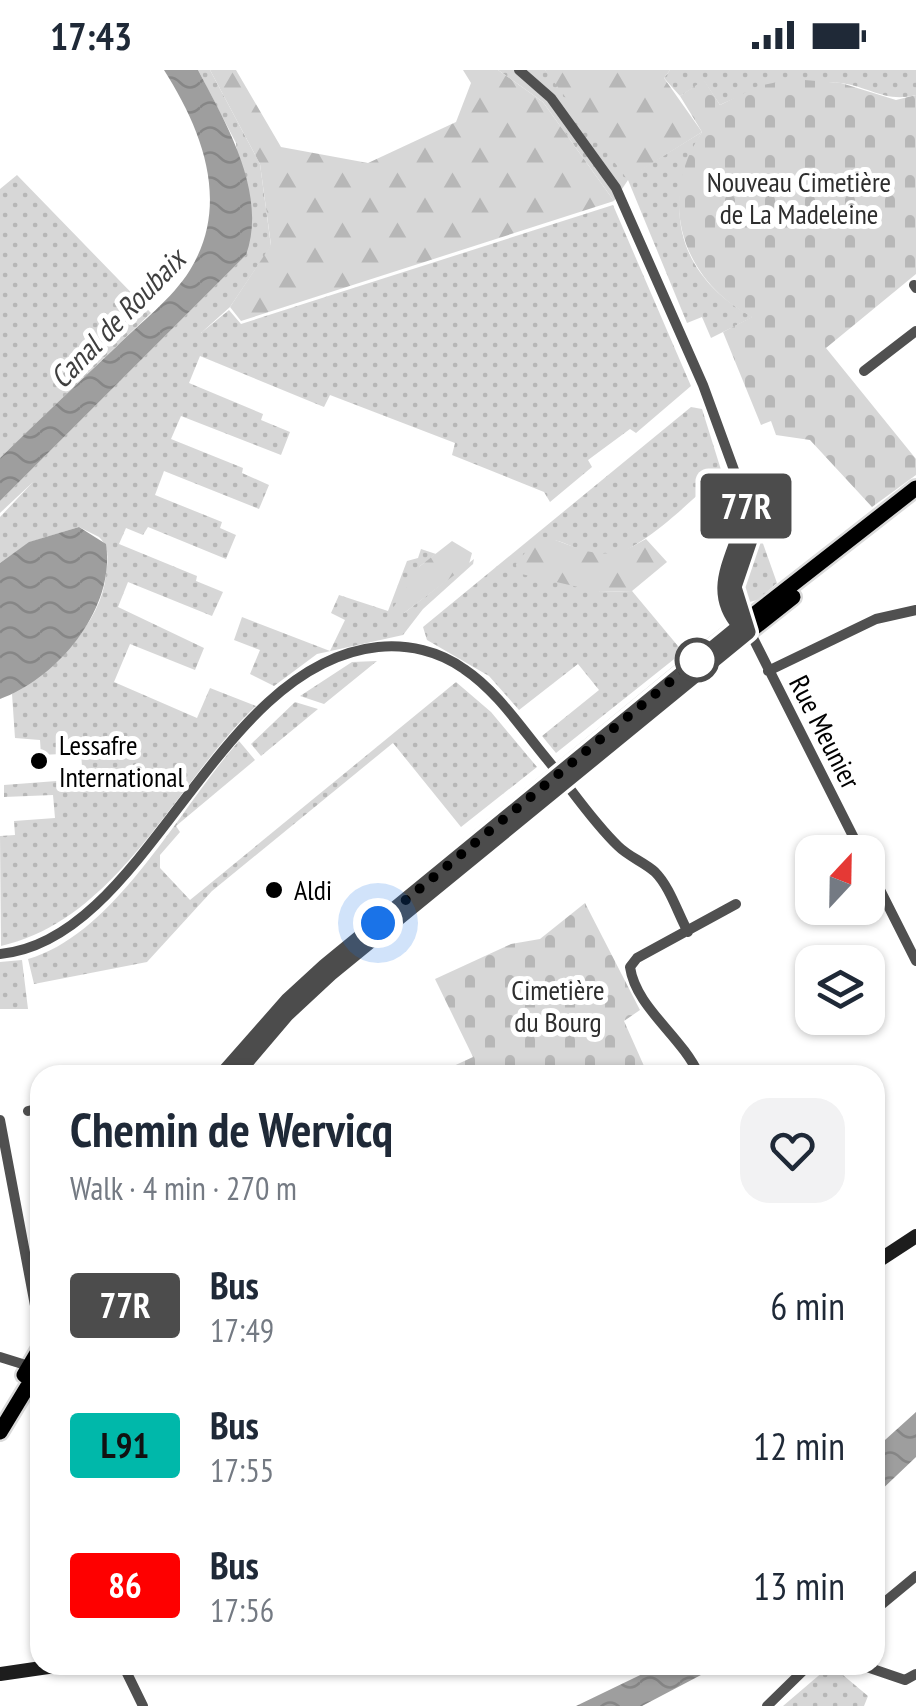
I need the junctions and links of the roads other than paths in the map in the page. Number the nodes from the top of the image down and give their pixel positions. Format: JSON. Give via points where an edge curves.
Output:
{"nodes":[{"id":1,"x":520,"y":70,"type":"edge"},
{"id":2,"x":916,"y":330,"type":"edge"},
{"id":3,"x":864,"y":371,"type":"dead end"},
{"id":4,"x":916,"y":488,"type":"edge"},
{"id":5,"x":916,"y":500,"type":"edge"},
{"id":6,"x":916,"y":610,"type":"edge"},
{"id":7,"x":745,"y":626,"type":"junction"},
{"id":8,"x":768,"y":671,"type":"junction"},
{"id":9,"x":562,"y":777,"type":"junction"},
{"id":10,"x":852,"y":835,"type":"edge"},
{"id":11,"x":885,"y":900,"type":"edge"},
{"id":12,"x":736,"y":904,"type":"dead end"},
{"id":13,"x":688,"y":932,"type":"junction"},
{"id":14,"x":0,"y":954,"type":"edge"},
{"id":15,"x":916,"y":961,"type":"edge"},
{"id":16,"x":231,"y":1065,"type":"edge"},
{"id":17,"x":244,"y":1065,"type":"edge"},
{"id":18,"x":694,"y":1065,"type":"edge"},
{"id":19,"x":0,"y":1120,"type":"edge"},
{"id":20,"x":6,"y":1187,"type":"edge"},
{"id":21,"x":916,"y":1236,"type":"edge"},
{"id":22,"x":885,"y":1256,"type":"edge"},
{"id":23,"x":30,"y":1289,"type":"edge"},
{"id":24,"x":0,"y":1357,"type":"edge"},
{"id":25,"x":30,"y":1365,"type":"edge"},
{"id":26,"x":30,"y":1375,"type":"edge"},
{"id":27,"x":30,"y":1378,"type":"edge"},
{"id":28,"x":0,"y":1414,"type":"edge"},
{"id":29,"x":0,"y":1432,"type":"edge"},
{"id":30,"x":916,"y":1576,"type":"edge"},
{"id":31,"x":885,"y":1602,"type":"edge"},
{"id":32,"x":30,"y":1670,"type":"edge"},
{"id":33,"x":885,"y":1673,"type":"edge"},
{"id":34,"x":0,"y":1674,"type":"edge"},
{"id":35,"x":916,"y":1674,"type":"edge"},
{"id":36,"x":128,"y":1675,"type":"edge"},
{"id":37,"x":799,"y":1675,"type":"edge"},
{"id":38,"x":143,"y":1706,"type":"edge"},
{"id":39,"x":767,"y":1706,"type":"edge"}],
"edges":[{"from":1,"to":7,"type":"street","name":"Rue Meunier","via":[[558,106],[620,195],[704,385],[753,531],[734,587]]},
{"from":2,"to":3,"type":"street"},
{"from":4,"to":7,"type":"main road"},
{"from":5,"to":7,"type":"main road"},
{"from":6,"to":8,"type":"street","via":[[876,618]]},
{"from":7,"to":8,"type":"street","name":"Rue Meunier"},
{"from":7,"to":9,"type":"main road"},
{"from":8,"to":10,"type":"street","name":"Rue Meunier"},
{"from":9,"to":13,"type":"street","via":[[619,847],[656,872]]},
{"from":9,"to":14,"type":"street","via":[[464,668],[407,647],[348,653],[305,675],[239,733],[136,861],[81,916],[45,942]]},
{"from":9,"to":16,"type":"main road","via":[[310,979]]},
{"from":9,"to":17,"type":"main road","via":[[322,981]]},
{"from":11,"to":15,"type":"street"},
{"from":12,"to":13,"type":"street"},
{"from":13,"to":18,"type":"street","via":[[637,958],[630,971],[646,1005]]},
{"from":19,"to":20,"type":"street"},
{"from":20,"to":23,"type":"street"},
{"from":21,"to":22,"type":"main road"},
{"from":24,"to":25,"type":"street"},
{"from":26,"to":28,"type":"main road"},
{"from":27,"to":29,"type":"main road"},
{"from":30,"to":31,"type":"street"},
{"from":32,"to":34,"type":"main road"},
{"from":33,"to":35,"type":"street","via":[[905,1680]]},
{"from":36,"to":38,"type":"street"},
{"from":37,"to":39,"type":"street"}]}
